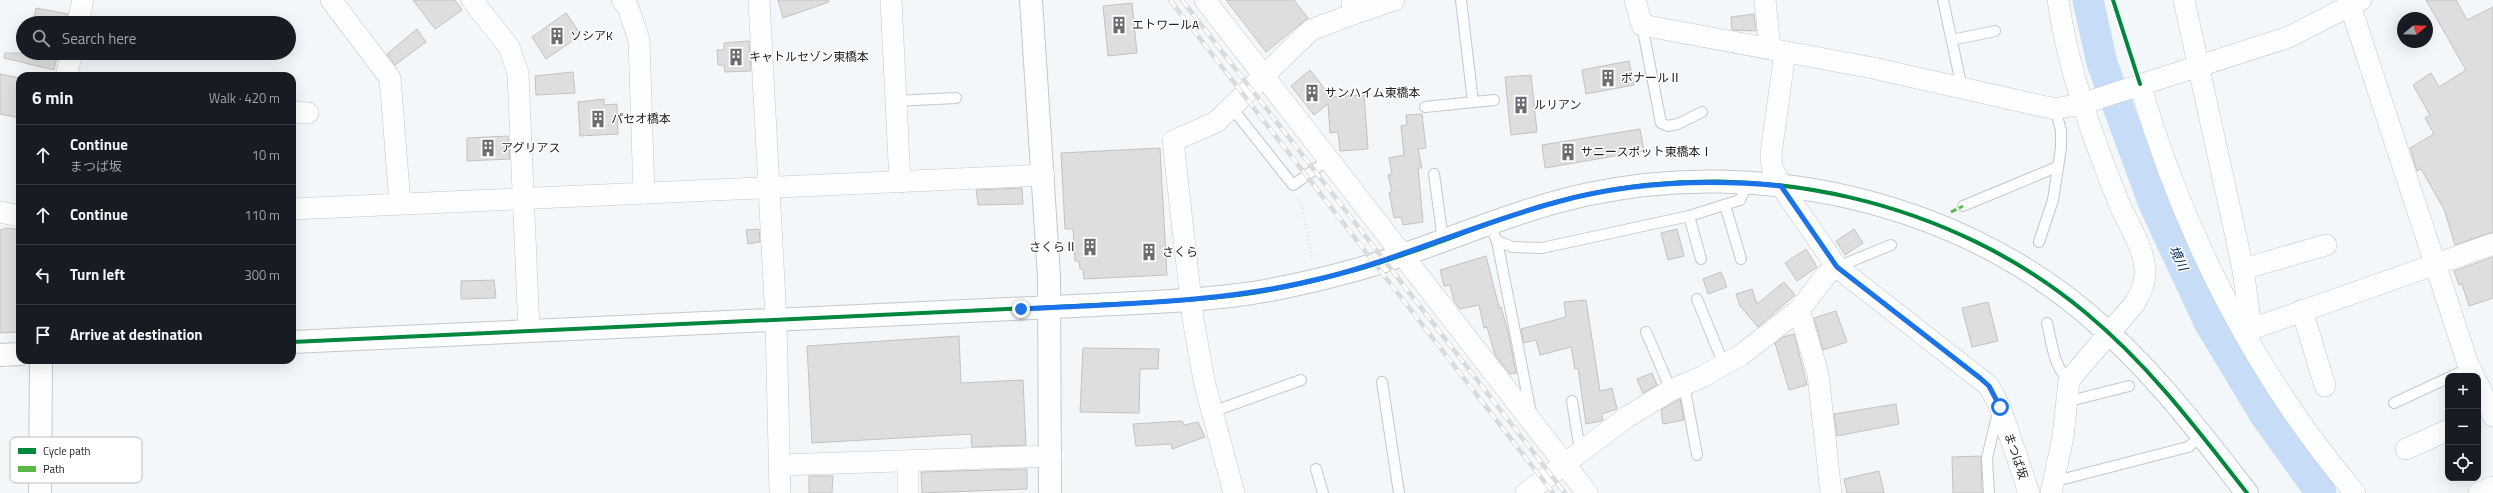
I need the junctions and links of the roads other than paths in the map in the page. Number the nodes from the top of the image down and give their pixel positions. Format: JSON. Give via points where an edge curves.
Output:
{"nodes":[{"id":1,"x":84,"y":0,"type":"edge"},
{"id":2,"x":331,"y":0,"type":"edge"},
{"id":3,"x":472,"y":0,"type":"edge"},
{"id":4,"x":622,"y":0,"type":"edge"},
{"id":5,"x":759,"y":0,"type":"edge"},
{"id":6,"x":891,"y":0,"type":"edge"},
{"id":7,"x":1031,"y":0,"type":"edge"},
{"id":8,"x":1205,"y":0,"type":"edge"},
{"id":9,"x":1394,"y":0,"type":"edge"},
{"id":10,"x":1461,"y":0,"type":"edge"},
{"id":11,"x":1635,"y":0,"type":"edge"},
{"id":12,"x":1764,"y":0,"type":"edge"},
{"id":13,"x":1943,"y":0,"type":"edge"},
{"id":14,"x":2058,"y":0,"type":"edge"},
{"id":15,"x":2184,"y":0,"type":"edge"},
{"id":16,"x":2355,"y":3,"type":"edge"},
{"id":17,"x":1352,"y":7,"type":"edge"},
{"id":18,"x":80,"y":16,"type":"edge"},
{"id":19,"x":1642,"y":25,"type":"junction"},
{"id":20,"x":1995,"y":31,"type":"dead end"},
{"id":21,"x":1952,"y":40,"type":"junction"},
{"id":22,"x":1778,"y":50,"type":"junction"},
{"id":23,"x":70,"y":60,"type":"edge"},
{"id":24,"x":2196,"y":65,"type":"junction"},
{"id":25,"x":67,"y":72,"type":"edge"},
{"id":26,"x":1264,"y":76,"type":"junction"},
{"id":27,"x":2137,"y":86,"type":"junction"},
{"id":28,"x":1962,"y":88,"type":"junction"},
{"id":29,"x":956,"y":98,"type":"dead end"},
{"id":30,"x":1494,"y":100,"type":"dead end"},
{"id":31,"x":895,"y":101,"type":"junction"},
{"id":32,"x":1473,"y":102,"type":"junction"},
{"id":33,"x":2086,"y":102,"type":"junction"},
{"id":34,"x":1425,"y":107,"type":"dead end"},
{"id":35,"x":1232,"y":108,"type":"junction"},
{"id":36,"x":2055,"y":109,"type":"junction"},
{"id":37,"x":1702,"y":112,"type":"dead end"},
{"id":38,"x":1328,"y":160,"type":"junction"},
{"id":39,"x":2057,"y":167,"type":"junction"},
{"id":40,"x":1434,"y":174,"type":"dead end"},
{"id":41,"x":1044,"y":176,"type":"junction"},
{"id":42,"x":900,"y":182,"type":"junction"},
{"id":43,"x":1748,"y":182,"type":"junction"},
{"id":44,"x":1781,"y":186,"type":"junction"},
{"id":45,"x":769,"y":188,"type":"junction"},
{"id":46,"x":644,"y":193,"type":"junction"},
{"id":47,"x":523,"y":199,"type":"junction"},
{"id":48,"x":400,"y":203,"type":"junction"},
{"id":49,"x":1725,"y":205,"type":"junction"},
{"id":50,"x":1963,"y":206,"type":"dead end"},
{"id":51,"x":296,"y":209,"type":"edge"},
{"id":52,"x":0,"y":212,"type":"edge"},
{"id":53,"x":16,"y":215,"type":"edge"},
{"id":54,"x":1689,"y":216,"type":"junction"},
{"id":55,"x":1493,"y":232,"type":"junction"},
{"id":56,"x":1444,"y":240,"type":"junction"},
{"id":57,"x":2039,"y":242,"type":"dead end"},
{"id":58,"x":2493,"y":244,"type":"edge"},
{"id":59,"x":1891,"y":245,"type":"dead end"},
{"id":60,"x":2326,"y":245,"type":"dead end"},
{"id":61,"x":1402,"y":256,"type":"junction"},
{"id":62,"x":1701,"y":259,"type":"dead end"},
{"id":63,"x":1741,"y":259,"type":"dead end"},
{"id":64,"x":2436,"y":265,"type":"junction"},
{"id":65,"x":1837,"y":267,"type":"junction"},
{"id":66,"x":2243,"y":269,"type":"junction"},
{"id":67,"x":1697,"y":299,"type":"dead end"},
{"id":68,"x":1191,"y":300,"type":"junction"},
{"id":69,"x":1050,"y":307,"type":"junction"},
{"id":70,"x":1799,"y":310,"type":"junction"},
{"id":71,"x":2302,"y":310,"type":"junction"},
{"id":72,"x":776,"y":320,"type":"junction"},
{"id":73,"x":2047,"y":323,"type":"dead end"},
{"id":74,"x":2247,"y":329,"type":"junction"},
{"id":75,"x":529,"y":331,"type":"junction"},
{"id":76,"x":1646,"y":332,"type":"dead end"},
{"id":77,"x":2110,"y":333,"type":"junction"},
{"id":78,"x":296,"y":342,"type":"edge"},
{"id":79,"x":16,"y":354,"type":"edge"},
{"id":80,"x":0,"y":355,"type":"edge"},
{"id":81,"x":41,"y":364,"type":"edge"},
{"id":82,"x":1724,"y":365,"type":"junction"},
{"id":83,"x":2467,"y":373,"type":"edge"},
{"id":84,"x":2445,"y":379,"type":"edge"},
{"id":85,"x":1301,"y":380,"type":"dead end"},
{"id":86,"x":2070,"y":380,"type":"junction"},
{"id":87,"x":1382,"y":382,"type":"dead end"},
{"id":88,"x":2129,"y":386,"type":"dead end"},
{"id":89,"x":2325,"y":386,"type":"dead end"},
{"id":90,"x":1677,"y":387,"type":"junction"},
{"id":91,"x":1572,"y":401,"type":"dead end"},
{"id":92,"x":2066,"y":402,"type":"junction"},
{"id":93,"x":2481,"y":402,"type":"edge"},
{"id":94,"x":2394,"y":403,"type":"dead end"},
{"id":95,"x":2000,"y":407,"type":"junction"},
{"id":96,"x":1212,"y":412,"type":"junction"},
{"id":97,"x":2487,"y":414,"type":"edge"},
{"id":98,"x":1534,"y":425,"type":"junction"},
{"id":99,"x":2445,"y":431,"type":"edge"},
{"id":100,"x":2202,"y":436,"type":"junction"},
{"id":101,"x":40,"y":437,"type":"edge"},
{"id":102,"x":2406,"y":449,"type":"dead end"},
{"id":103,"x":1580,"y":451,"type":"junction"},
{"id":104,"x":1697,"y":455,"type":"dead end"},
{"id":105,"x":1051,"y":456,"type":"junction"},
{"id":106,"x":908,"y":461,"type":"junction"},
{"id":107,"x":1563,"y":464,"type":"junction"},
{"id":108,"x":780,"y":465,"type":"junction"},
{"id":109,"x":1316,"y":469,"type":"dead end"},
{"id":110,"x":40,"y":483,"type":"edge"},
{"id":111,"x":2052,"y":487,"type":"edge"},
{"id":112,"x":2493,"y":487,"type":"edge"},
{"id":113,"x":40,"y":493,"type":"edge"},
{"id":114,"x":780,"y":493,"type":"edge"},
{"id":115,"x":908,"y":493,"type":"edge"},
{"id":116,"x":1050,"y":493,"type":"edge"},
{"id":117,"x":1234,"y":493,"type":"edge"},
{"id":118,"x":1323,"y":493,"type":"edge"},
{"id":119,"x":1399,"y":493,"type":"edge"},
{"id":120,"x":1526,"y":493,"type":"edge"},
{"id":121,"x":1586,"y":493,"type":"edge"},
{"id":122,"x":1831,"y":493,"type":"edge"},
{"id":123,"x":1989,"y":493,"type":"edge"},
{"id":124,"x":2029,"y":493,"type":"edge"},
{"id":125,"x":2247,"y":493,"type":"edge"},
{"id":126,"x":2355,"y":493,"type":"edge"},
{"id":127,"x":2479,"y":493,"type":"edge"}],
"edges":[{"from":1,"to":18,"type":"street"},
{"from":2,"to":48,"type":"street","via":[[390,78]]},
{"from":3,"to":47,"type":"street","via":[[509,47],[518,73]]},
{"from":4,"to":46,"type":"street","via":[[628,7],[639,40]]},
{"from":5,"to":45,"type":"street"},
{"from":6,"to":31,"type":"street"},
{"from":7,"to":41,"type":"street"},
{"from":8,"to":26,"type":"street"},
{"from":9,"to":17,"type":"street"},
{"from":10,"to":32,"type":"lane"},
{"from":11,"to":19,"type":"street"},
{"from":12,"to":22,"type":"street","name":"まつば坂"},
{"from":13,"to":21,"type":"lane"},
{"from":14,"to":33,"type":"street","via":[[2066,44]]},
{"from":15,"to":24,"type":"street"},
{"from":16,"to":24,"type":"street","via":[[2289,37]]},
{"from":16,"to":64,"type":"street"},
{"from":17,"to":26,"type":"street","via":[[1311,30]]},
{"from":19,"to":22,"type":"street"},
{"from":19,"to":37,"type":"lane","via":[[1661,123],[1668,126],[1678,124]]},
{"from":20,"to":21,"type":"lane"},
{"from":21,"to":28,"type":"lane"},
{"from":22,"to":28,"type":"street"},
{"from":22,"to":44,"type":"street","name":"まつば坂","via":[[1771,154],[1772,167]]},
{"from":23,"to":25,"type":"street"},
{"from":24,"to":27,"type":"street"},
{"from":24,"to":66,"type":"street"},
{"from":26,"to":35,"type":"street"},
{"from":26,"to":38,"type":"street"},
{"from":27,"to":33,"type":"street"},
{"from":27,"to":74,"type":"street","via":[[2182,207]]},
{"from":28,"to":36,"type":"street"},
{"from":29,"to":31,"type":"lane"},
{"from":30,"to":32,"type":"lane"},
{"from":31,"to":42,"type":"street"},
{"from":32,"to":34,"type":"lane"},
{"from":33,"to":36,"type":"street"},
{"from":33,"to":77,"type":"street","via":[[2118,201],[2143,258],[2145,270],[2141,292],[2135,303]]},
{"from":35,"to":38,"type":"lane","via":[[1292,185]]},
{"from":35,"to":68,"type":"street","via":[[1216,122],[1173,141]]},
{"from":36,"to":39,"type":"lane","via":[[2061,130]]},
{"from":38,"to":61,"type":"street"},
{"from":39,"to":50,"type":"lane"},
{"from":39,"to":57,"type":"lane","via":[[2053,200]]},
{"from":40,"to":56,"type":"lane"},
{"from":41,"to":42,"type":"street"},
{"from":41,"to":69,"type":"street"},
{"from":42,"to":45,"type":"street"},
{"from":43,"to":44,"type":"street"},
{"from":43,"to":49,"type":"lane","via":[[1740,200]]},
{"from":43,"to":55,"type":"street","via":[[1690,182],[1613,190],[1557,202]]},
{"from":44,"to":65,"type":"street","name":"まつば坂"},
{"from":44,"to":77,"type":"street","via":[[1860,200],[1962,235],[2024,269],[2060,293]]},
{"from":45,"to":46,"type":"street"},
{"from":45,"to":72,"type":"street"},
{"from":46,"to":47,"type":"street"},
{"from":47,"to":48,"type":"street"},
{"from":47,"to":75,"type":"street"},
{"from":48,"to":51,"type":"street"},
{"from":49,"to":54,"type":"lane"},
{"from":49,"to":63,"type":"lane"},
{"from":52,"to":53,"type":"street"},
{"from":54,"to":55,"type":"lane","via":[[1542,248],[1513,247]]},
{"from":54,"to":62,"type":"lane"},
{"from":55,"to":56,"type":"street"},
{"from":55,"to":98,"type":"lane"},
{"from":56,"to":61,"type":"street"},
{"from":58,"to":64,"type":"street"},
{"from":59,"to":65,"type":"lane"},
{"from":60,"to":66,"type":"street"},
{"from":61,"to":68,"type":"street","via":[[1287,286]]},
{"from":61,"to":98,"type":"street"},
{"from":64,"to":71,"type":"street"},
{"from":64,"to":83,"type":"street"},
{"from":65,"to":70,"type":"street","via":[[1827,274]]},
{"from":65,"to":95,"type":"street","name":"まつば坂","via":[[1980,378],[1989,386]]},
{"from":66,"to":74,"type":"street"},
{"from":67,"to":82,"type":"lane"},
{"from":68,"to":69,"type":"street"},
{"from":68,"to":96,"type":"street"},
{"from":69,"to":72,"type":"street"},
{"from":69,"to":105,"type":"street"},
{"from":70,"to":82,"type":"street"},
{"from":70,"to":122,"type":"street","via":[[1818,374]]},
{"from":71,"to":74,"type":"street"},
{"from":71,"to":89,"type":"street"},
{"from":72,"to":75,"type":"street"},
{"from":72,"to":108,"type":"street"},
{"from":73,"to":86,"type":"lane","via":[[2058,366],[2062,374]]},
{"from":74,"to":126,"type":"street","via":[[2312,438]]},
{"from":75,"to":78,"type":"street"},
{"from":76,"to":90,"type":"lane"},
{"from":77,"to":86,"type":"street"},
{"from":77,"to":100,"type":"street","via":[[2154,377]]},
{"from":79,"to":80,"type":"street"},
{"from":81,"to":101,"type":"street"},
{"from":82,"to":90,"type":"street"},
{"from":84,"to":94,"type":"lane"},
{"from":85,"to":96,"type":"lane"},
{"from":86,"to":92,"type":"street"},
{"from":87,"to":119,"type":"lane"},
{"from":88,"to":92,"type":"lane"},
{"from":90,"to":103,"type":"street","via":[[1627,417]]},
{"from":90,"to":104,"type":"lane"},
{"from":91,"to":103,"type":"lane"},
{"from":92,"to":111,"type":"street"},
{"from":93,"to":97,"type":"street"},
{"from":95,"to":123,"type":"lane","via":[[1987,458]]},
{"from":95,"to":124,"type":"street","name":"まつば坂"},
{"from":96,"to":117,"type":"street"},
{"from":98,"to":107,"type":"street"},
{"from":99,"to":102,"type":"street"},
{"from":100,"to":111,"type":"lane","via":[[2188,447]]},
{"from":100,"to":125,"type":"street"},
{"from":103,"to":107,"type":"street"},
{"from":105,"to":106,"type":"street"},
{"from":105,"to":116,"type":"street"},
{"from":106,"to":108,"type":"street"},
{"from":106,"to":115,"type":"street"},
{"from":107,"to":120,"type":"street"},
{"from":107,"to":121,"type":"street"},
{"from":108,"to":114,"type":"street"},
{"from":109,"to":118,"type":"lane"},
{"from":110,"to":113,"type":"street"},
{"from":112,"to":127,"type":"street"}]}
